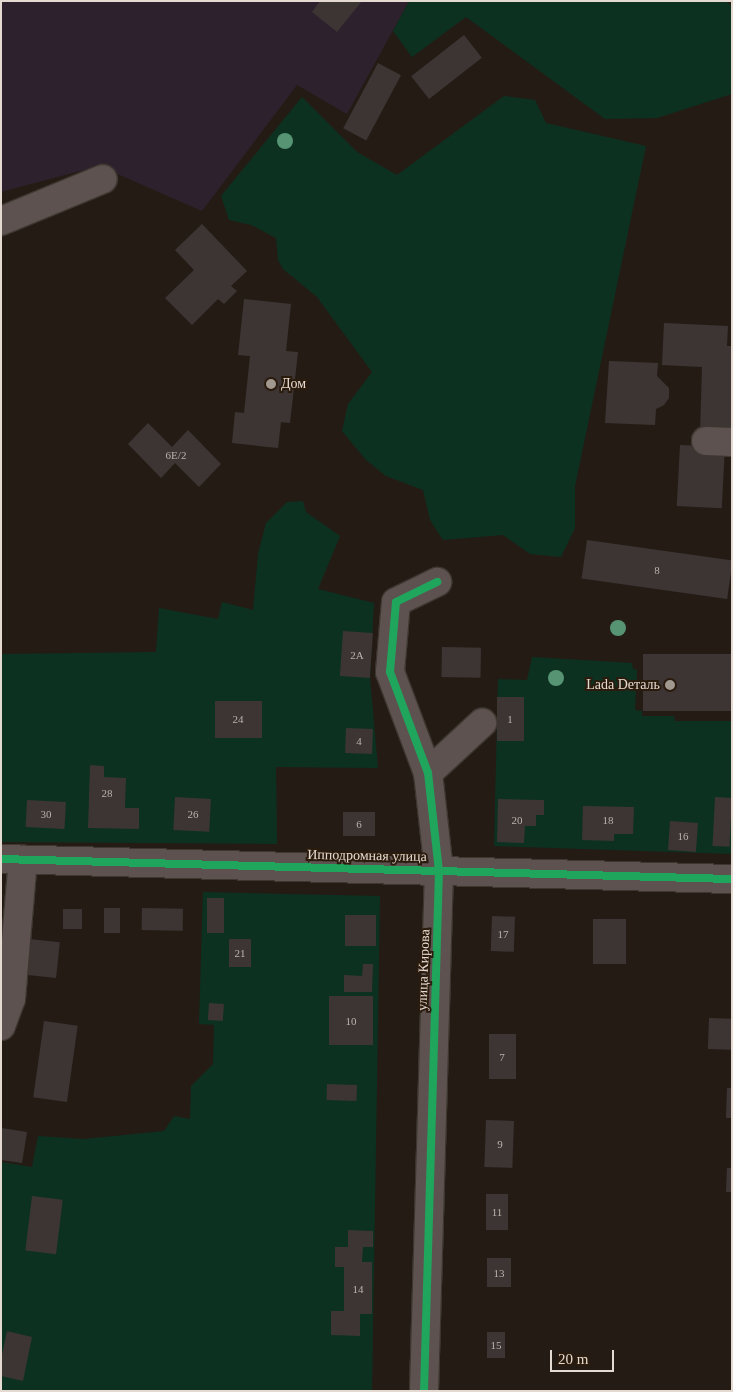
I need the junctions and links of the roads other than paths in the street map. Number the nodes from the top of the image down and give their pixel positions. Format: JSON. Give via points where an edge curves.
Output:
{"nodes":[{"id":1,"x":103,"y":179,"type":"dead end"},
{"id":2,"x":1,"y":220,"type":"edge"},
{"id":3,"x":437,"y":582,"type":"dead end"},
{"id":4,"x":482,"y":723,"type":"dead end"},
{"id":5,"x":428,"y":773,"type":"junction"},
{"id":6,"x":12,"y":860,"type":"edge"},
{"id":7,"x":439,"y":871,"type":"junction"},
{"id":8,"x":732,"y":879,"type":"edge"},
{"id":9,"x":6,"y":998,"type":"edge"},
{"id":10,"x":1,"y":1026,"type":"edge"},
{"id":11,"x":424,"y":1391,"type":"edge"}],
"edges":[{"from":1,"to":2,"type":"street"},
{"from":3,"to":5,"type":"street","name":"улица Кирова","via":[[396,602],[390,672]]},
{"from":4,"to":5,"type":"street"},
{"from":5,"to":7,"type":"street","name":"улица Кирова"},
{"from":6,"to":7,"type":"street","name":"Ипподромная улица"},
{"from":6,"to":9,"type":"street"},
{"from":7,"to":8,"type":"street","name":"Ипподромная улица"},
{"from":7,"to":11,"type":"street","name":"улица Кирова"},
{"from":9,"to":10,"type":"street"}]}
